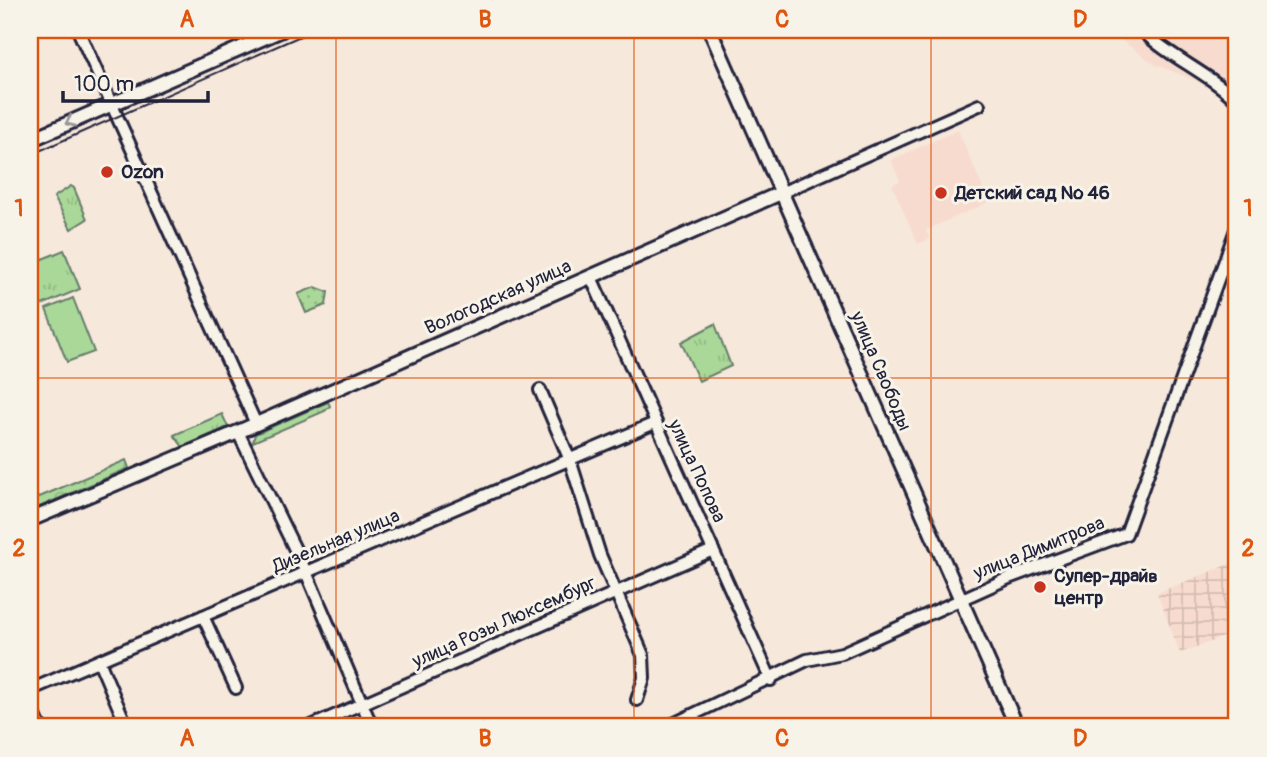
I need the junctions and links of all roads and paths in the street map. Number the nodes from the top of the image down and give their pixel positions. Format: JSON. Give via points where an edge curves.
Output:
{"nodes":[{"id":1,"x":78,"y":30,"type":"edge"},
{"id":2,"x":282,"y":30,"type":"edge"},
{"id":3,"x":710,"y":30,"type":"edge"},
{"id":4,"x":1142,"y":30,"type":"edge"},
{"id":5,"x":1237,"y":101,"type":"edge"},
{"id":6,"x":110,"y":104,"type":"junction"},
{"id":7,"x":979,"y":105,"type":"dead end"},
{"id":8,"x":30,"y":140,"type":"edge"},
{"id":9,"x":783,"y":192,"type":"junction"},
{"id":10,"x":1237,"y":227,"type":"edge"},
{"id":11,"x":591,"y":277,"type":"junction"},
{"id":12,"x":540,"y":390,"type":"dead end"},
{"id":13,"x":655,"y":423,"type":"junction"},
{"id":14,"x":256,"y":424,"type":"junction"},
{"id":15,"x":238,"y":432,"type":"junction"},
{"id":16,"x":570,"y":460,"type":"junction"},
{"id":17,"x":30,"y":520,"type":"edge"},
{"id":18,"x":713,"y":550,"type":"junction"},
{"id":19,"x":306,"y":572,"type":"junction"},
{"id":20,"x":617,"y":592,"type":"junction"},
{"id":21,"x":960,"y":599,"type":"junction"},
{"id":22,"x":203,"y":616,"type":"junction"},
{"id":23,"x":99,"y":661,"type":"junction"},
{"id":24,"x":771,"y":680,"type":"junction"},
{"id":25,"x":236,"y":688,"type":"dead end"},
{"id":26,"x":30,"y":690,"type":"edge"},
{"id":27,"x":637,"y":700,"type":"dead end"},
{"id":28,"x":362,"y":703,"type":"junction"},
{"id":29,"x":30,"y":704,"type":"edge"},
{"id":30,"x":40,"y":727,"type":"edge"},
{"id":31,"x":127,"y":727,"type":"edge"},
{"id":32,"x":309,"y":727,"type":"edge"},
{"id":33,"x":372,"y":727,"type":"edge"},
{"id":34,"x":667,"y":727,"type":"edge"},
{"id":35,"x":1017,"y":727,"type":"edge"}],
"edges":[{"from":1,"to":6,"type":"street"},
{"from":2,"to":6,"type":"main road"},
{"from":3,"to":9,"type":"main road","name":"улица Свободы"},
{"from":4,"to":5,"type":"street","via":[[1160,48],[1205,74]]},
{"from":6,"to":8,"type":"main road","one_way":true},
{"from":6,"to":14,"type":"street"},
{"from":7,"to":9,"type":"street","name":"Вологодская улица"},
{"from":9,"to":11,"type":"main road","name":"Вологодская улица"},
{"from":9,"to":21,"type":"main road","name":"улица Свободы"},
{"from":10,"to":21,"type":"street","name":"улица Димитрова","via":[[1126,534],[1106,538]]},
{"from":11,"to":13,"type":"street","name":"улица Попова"},
{"from":11,"to":14,"type":"main road","name":"Вологодская улица"},
{"from":12,"to":16,"type":"street"},
{"from":13,"to":16,"type":"street","name":"Дизельная улица"},
{"from":13,"to":18,"type":"street","name":"улица Попова"},
{"from":14,"to":15,"type":"main road","name":"Вологодская улица"},
{"from":15,"to":17,"type":"main road","name":"Вологодская улица"},
{"from":15,"to":19,"type":"street"},
{"from":16,"to":19,"type":"street","name":"Дизельная улица"},
{"from":16,"to":20,"type":"street","via":[[600,555]]},
{"from":18,"to":20,"type":"street","name":"улица Розы Люксембург"},
{"from":18,"to":24,"type":"street","name":"улица Попова"},
{"from":19,"to":22,"type":"street","name":"Дизельная улица"},
{"from":19,"to":28,"type":"street"},
{"from":20,"to":27,"type":"street","via":[[643,655],[645,678]]},
{"from":20,"to":28,"type":"street","name":"улица Розы Люксембург"},
{"from":21,"to":24,"type":"street","name":"улица Димитрова","via":[[842,653],[807,660]]},
{"from":21,"to":35,"type":"main road","name":"улица Свободы"},
{"from":22,"to":23,"type":"street","name":"Дизельная улица"},
{"from":22,"to":25,"type":"street"},
{"from":23,"to":26,"type":"street","name":"Дизельная улица"},
{"from":23,"to":31,"type":"street"},
{"from":24,"to":34,"type":"street","name":"улица Димитрова"},
{"from":28,"to":32,"type":"street","name":"улица Розы Люксембург"},
{"from":28,"to":33,"type":"street"},
{"from":29,"to":30,"type":"street"}]}
